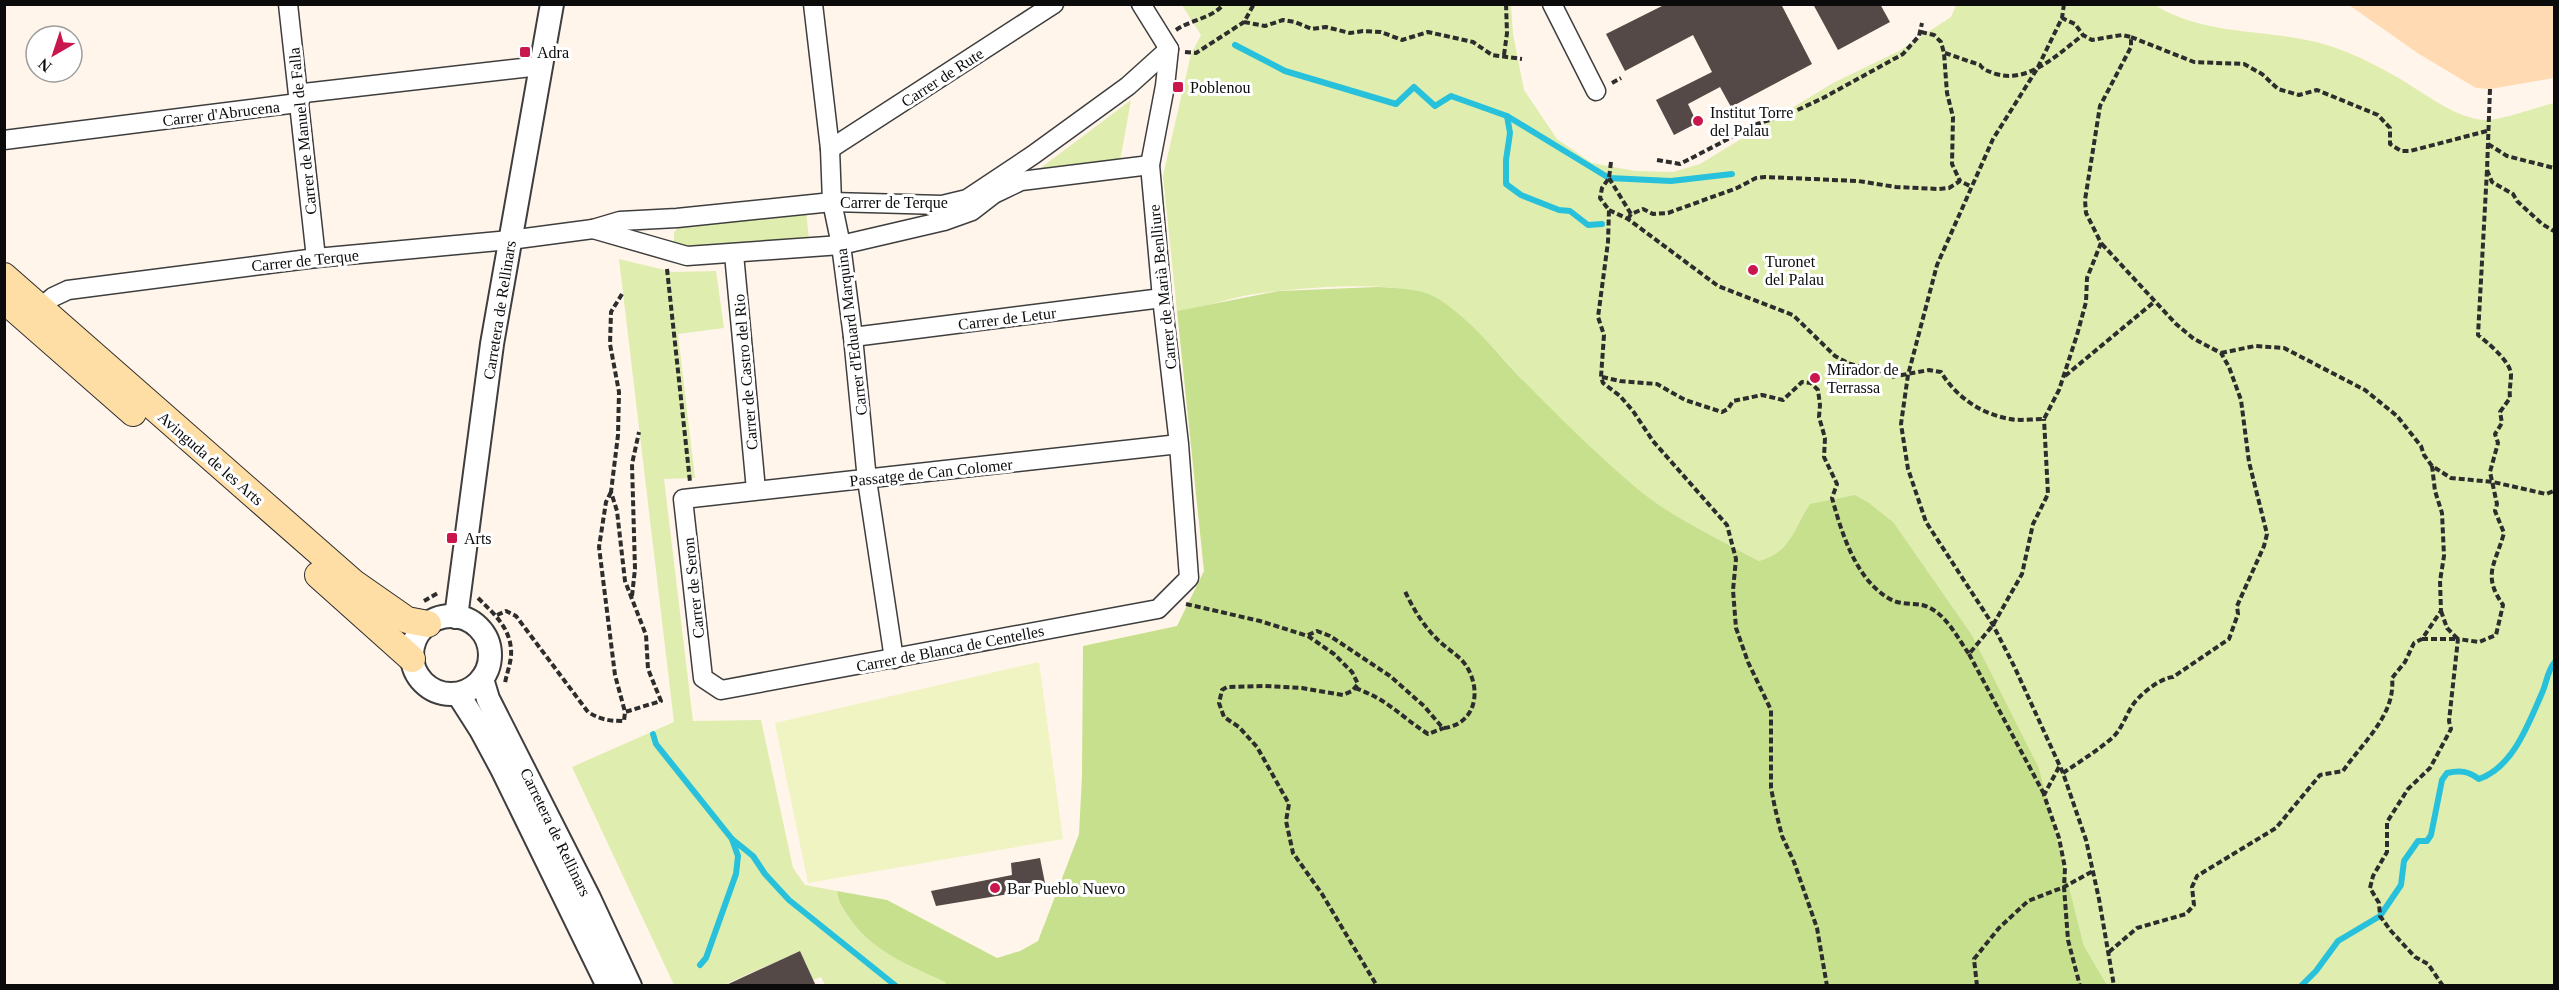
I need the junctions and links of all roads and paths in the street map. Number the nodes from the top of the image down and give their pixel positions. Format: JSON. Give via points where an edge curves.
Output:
{"nodes":[{"id":1,"x":288,"y":4,"type":"edge"},
{"id":2,"x":552,"y":4,"type":"edge"},
{"id":3,"x":813,"y":4,"type":"edge"},
{"id":4,"x":1054,"y":4,"type":"edge"},
{"id":5,"x":1141,"y":4,"type":"edge"},
{"id":6,"x":1224,"y":4,"type":"edge"},
{"id":7,"x":1254,"y":4,"type":"edge"},
{"id":8,"x":1506,"y":4,"type":"edge"},
{"id":9,"x":1552,"y":4,"type":"edge"},
{"id":10,"x":2064,"y":4,"type":"edge"},
{"id":11,"x":2062,"y":18,"type":"junction"},
{"id":12,"x":1244,"y":22,"type":"junction"},
{"id":13,"x":1922,"y":23,"type":"dead end"},
{"id":14,"x":1921,"y":32,"type":"junction"},
{"id":15,"x":2083,"y":35,"type":"junction"},
{"id":16,"x":2131,"y":37,"type":"junction"},
{"id":17,"x":1166,"y":44,"type":"junction"},
{"id":18,"x":1944,"y":53,"type":"junction"},
{"id":19,"x":1504,"y":55,"type":"junction"},
{"id":20,"x":1522,"y":59,"type":"dead end"},
{"id":21,"x":540,"y":66,"type":"junction"},
{"id":22,"x":2037,"y":69,"type":"junction"},
{"id":23,"x":2490,"y":90,"type":"dead end"},
{"id":24,"x":1596,"y":91,"type":"dead end"},
{"id":25,"x":298,"y":103,"type":"junction"},
{"id":26,"x":2487,"y":131,"type":"junction"},
{"id":27,"x":4,"y":140,"type":"edge"},
{"id":28,"x":2488,"y":144,"type":"junction"},
{"id":29,"x":830,"y":149,"type":"junction"},
{"id":30,"x":1657,"y":160,"type":"dead end"},
{"id":31,"x":1611,"y":162,"type":"dead end"},
{"id":32,"x":1150,"y":165,"type":"junction"},
{"id":33,"x":2554,"y":168,"type":"edge"},
{"id":34,"x":2487,"y":170,"type":"junction"},
{"id":35,"x":1609,"y":178,"type":"junction"},
{"id":36,"x":1960,"y":181,"type":"junction"},
{"id":37,"x":1970,"y":186,"type":"junction"},
{"id":38,"x":832,"y":202,"type":"junction"},
{"id":39,"x":1609,"y":210,"type":"junction"},
{"id":40,"x":1631,"y":214,"type":"junction"},
{"id":41,"x":677,"y":218,"type":"junction"},
{"id":42,"x":1628,"y":219,"type":"junction"},
{"id":43,"x":593,"y":229,"type":"junction"},
{"id":44,"x":2554,"y":231,"type":"edge"},
{"id":45,"x":510,"y":240,"type":"junction"},
{"id":46,"x":2101,"y":243,"type":"junction"},
{"id":47,"x":841,"y":245,"type":"junction"},
{"id":48,"x":734,"y":254,"type":"junction"},
{"id":49,"x":316,"y":258,"type":"junction"},
{"id":50,"x":669,"y":260,"type":"junction"},
{"id":51,"x":4,"y":276,"type":"edge"},
{"id":52,"x":622,"y":294,"type":"dead end"},
{"id":53,"x":1162,"y":298,"type":"junction"},
{"id":54,"x":4,"y":300,"type":"edge"},
{"id":55,"x":2154,"y":302,"type":"junction"},
{"id":56,"x":33,"y":313,"type":"junction"},
{"id":57,"x":853,"y":337,"type":"junction"},
{"id":58,"x":2220,"y":353,"type":"junction"},
{"id":59,"x":1908,"y":375,"type":"junction"},
{"id":60,"x":1601,"y":376,"type":"junction"},
{"id":61,"x":2063,"y":378,"type":"junction"},
{"id":62,"x":2044,"y":419,"type":"junction"},
{"id":63,"x":639,"y":432,"type":"dead end"},
{"id":64,"x":1179,"y":444,"type":"junction"},
{"id":65,"x":2432,"y":466,"type":"junction"},
{"id":66,"x":867,"y":480,"type":"junction"},
{"id":67,"x":2493,"y":482,"type":"junction"},
{"id":68,"x":756,"y":490,"type":"junction"},
{"id":69,"x":687,"y":491,"type":"junction"},
{"id":70,"x":2554,"y":491,"type":"edge"},
{"id":71,"x":611,"y":492,"type":"junction"},
{"id":72,"x":1404,"y":589,"type":"dead end"},
{"id":73,"x":632,"y":597,"type":"junction"},
{"id":74,"x":1158,"y":609,"type":"junction"},
{"id":75,"x":2441,"y":611,"type":"junction"},
{"id":76,"x":497,"y":615,"type":"dead end"},
{"id":77,"x":456,"y":617,"type":"junction"},
{"id":78,"x":428,"y":624,"type":"junction"},
{"id":79,"x":1993,"y":625,"type":"junction"},
{"id":80,"x":1308,"y":636,"type":"junction"},
{"id":81,"x":2422,"y":639,"type":"junction"},
{"id":82,"x":2458,"y":639,"type":"junction"},
{"id":83,"x":1969,"y":654,"type":"junction"},
{"id":84,"x":412,"y":659,"type":"junction"},
{"id":85,"x":894,"y":659,"type":"junction"},
{"id":86,"x":703,"y":678,"type":"joint"},
{"id":87,"x":482,"y":679,"type":"junction"},
{"id":88,"x":1355,"y":688,"type":"junction"},
{"id":89,"x":458,"y":694,"type":"junction"},
{"id":90,"x":625,"y":712,"type":"junction"},
{"id":91,"x":1444,"y":728,"type":"junction"},
{"id":92,"x":2059,"y":766,"type":"junction"},
{"id":93,"x":2063,"y":773,"type":"junction"},
{"id":94,"x":2044,"y":795,"type":"junction"},
{"id":95,"x":2093,"y":871,"type":"junction"},
{"id":96,"x":2064,"y":887,"type":"junction"},
{"id":97,"x":2108,"y":952,"type":"junction"},
{"id":98,"x":608,"y":986,"type":"edge"},
{"id":99,"x":630,"y":986,"type":"edge"},
{"id":100,"x":1377,"y":986,"type":"edge"},
{"id":101,"x":1827,"y":986,"type":"edge"},
{"id":102,"x":1977,"y":986,"type":"edge"},
{"id":103,"x":2080,"y":986,"type":"edge"},
{"id":104,"x":2114,"y":986,"type":"edge"},
{"id":105,"x":2443,"y":986,"type":"edge"}],
"edges":[{"from":1,"to":25,"type":"street","name":"Carrer de Manuel de Falla"},
{"from":2,"to":21,"type":"street","name":"Carretera de Rellinars"},
{"from":3,"to":29,"type":"street","name":"Carrer d'Eduard Marquina"},
{"from":4,"to":29,"type":"street","name":"Carrer de Rute"},
{"from":5,"to":17,"type":"street"},
{"from":6,"to":17,"type":"path","via":[[1215,15],[1187,23]]},
{"from":7,"to":12,"type":"path"},
{"from":8,"to":19,"type":"path"},
{"from":9,"to":24,"type":"street"},
{"from":10,"to":11,"type":"path"},
{"from":11,"to":15,"type":"path","via":[[2075,24]]},
{"from":11,"to":22,"type":"path"},
{"from":12,"to":17,"type":"path","via":[[1196,53]]},
{"from":12,"to":19,"type":"path","via":[[1265,26],[1283,20],[1312,29],[1381,32],[1402,40],[1428,32],[1473,42],[1492,55]]},
{"from":13,"to":14,"type":"path"},
{"from":14,"to":18,"type":"path","via":[[1941,42]]},
{"from":14,"to":30,"type":"path","via":[[1903,54],[1815,102],[1757,124],[1680,164]]},
{"from":15,"to":16,"type":"path","via":[[2092,40]]},
{"from":15,"to":22,"type":"path"},
{"from":16,"to":26,"type":"path","via":[[2194,62],[2244,64],[2278,89],[2299,95],[2317,90],[2378,115],[2390,128],[2390,144],[2401,151]]},
{"from":16,"to":46,"type":"path","via":[[2131,47],[2100,106],[2092,146],[2086,213]]},
{"from":17,"to":32,"type":"street","name":"Carrer de Marià Benlliure","via":[[1165,86]]},
{"from":17,"to":38,"type":"street","name":"Carrer de Terque","via":[[1128,86],[967,199],[942,205]]},
{"from":18,"to":22,"type":"path","via":[[2002,76]]},
{"from":18,"to":36,"type":"path","via":[[1953,117],[1952,164]]},
{"from":19,"to":20,"type":"path"},
{"from":21,"to":25,"type":"street","name":"Carrer d'Abrucena","via":[[304,93]]},
{"from":21,"to":45,"type":"street","name":"Carretera de Rellinars"},
{"from":22,"to":37,"type":"path","via":[[2002,121]]},
{"from":23,"to":26,"type":"path"},
{"from":25,"to":27,"type":"street","name":"Carrer d'Abrucena"},
{"from":25,"to":49,"type":"street","name":"Carrer de Manuel de Falla"},
{"from":26,"to":28,"type":"path"},
{"from":28,"to":33,"type":"path","via":[[2507,156]]},
{"from":28,"to":34,"type":"path"},
{"from":29,"to":38,"type":"street","name":"Carrer d'Eduard Marquina"},
{"from":31,"to":35,"type":"path"},
{"from":32,"to":47,"type":"street","name":"Carrer de Terque","via":[[1022,181],[994,194],[972,211]]},
{"from":32,"to":53,"type":"street","name":"Carrer de Marià Benlliure"},
{"from":34,"to":44,"type":"path","via":[[2492,183],[2513,194],[2542,225]]},
{"from":34,"to":67,"type":"path","via":[[2478,335],[2501,356],[2511,376],[2510,398],[2500,412],[2502,423],[2495,434],[2498,443],[2490,472]]},
{"from":35,"to":39,"type":"path","via":[[1600,198]]},
{"from":35,"to":40,"type":"path"},
{"from":36,"to":37,"type":"path"},
{"from":36,"to":40,"type":"path","via":[[1939,189],[1765,177],[1668,213],[1653,214],[1643,209]]},
{"from":37,"to":59,"type":"path","via":[[1937,265]]},
{"from":38,"to":41,"type":"street","name":"Carrer de Terque"},
{"from":38,"to":47,"type":"street","name":"Carrer d'Eduard Marquina"},
{"from":39,"to":42,"type":"path"},
{"from":39,"to":60,"type":"path","via":[[1598,317],[1604,335]]},
{"from":40,"to":42,"type":"path"},
{"from":41,"to":43,"type":"street","name":"Carrer de Terque","via":[[620,221]]},
{"from":41,"to":50,"type":"street","via":[[664,234]]},
{"from":42,"to":59,"type":"path","via":[[1718,286],[1793,315],[1835,356],[1891,377]]},
{"from":43,"to":45,"type":"street","name":"Carrer de Terque"},
{"from":43,"to":50,"type":"street","name":"Carrer de Terque"},
{"from":45,"to":49,"type":"street","name":"Carrer de Terque"},
{"from":45,"to":77,"type":"street","name":"Carretera de Rellinars","via":[[492,344]]},
{"from":46,"to":55,"type":"path"},
{"from":46,"to":61,"type":"path","via":[[2086,278],[2086,302]]},
{"from":47,"to":48,"type":"street","name":"Carrer de Terque"},
{"from":47,"to":57,"type":"street","name":"Carrer d'Eduard Marquina"},
{"from":48,"to":50,"type":"street","name":"Carrer de Terque"},
{"from":48,"to":68,"type":"street","name":"Carrer de Castro del Rio"},
{"from":49,"to":56,"type":"street","name":"Carrer de Terque","via":[[68,290]]},
{"from":50,"to":69,"type":"path"},
{"from":51,"to":56,"type":"main road","name":"Avinguda de les Arts"},
{"from":52,"to":71,"type":"path","via":[[611,312],[610,344],[619,392]]},
{"from":53,"to":57,"type":"street","name":"Carrer de Letur"},
{"from":53,"to":64,"type":"street","name":"Carrer de Marià Benlliure"},
{"from":54,"to":56,"type":"main road","name":"Avinguda de les Arts"},
{"from":55,"to":58,"type":"path","via":[[2194,339]]},
{"from":55,"to":61,"type":"path"},
{"from":56,"to":78,"type":"main road","name":"Avinguda de les Arts","via":[[354,583],[407,620]]},
{"from":56,"to":84,"type":"main road","name":"Avinguda de les Arts"},
{"from":57,"to":66,"type":"street","name":"Carrer d'Eduard Marquina"},
{"from":58,"to":65,"type":"path","via":[[2255,346],[2284,348],[2365,390],[2397,416]]},
{"from":58,"to":93,"type":"path","via":[[2241,400],[2249,462],[2267,534],[2264,546],[2237,606],[2229,639],[2146,693],[2132,705],[2111,738]]},
{"from":59,"to":62,"type":"path","via":[[1929,370],[1941,372],[1959,397],[1980,408],[2010,419]]},
{"from":59,"to":79,"type":"path","via":[[1901,424],[1912,486],[1926,522]]},
{"from":60,"to":83,"type":"path","via":[[1657,384],[1685,400],[1722,412],[1733,401],[1762,395],[1783,400],[1802,382],[1811,383],[1818,390],[1824,457],[1837,484],[1832,498],[1862,571],[1876,590],[1893,601],[1924,605],[1938,612]]},
{"from":60,"to":101,"type":"path","via":[[1727,525],[1736,559],[1736,628],[1771,710],[1775,808],[1817,928]]},
{"from":61,"to":62,"type":"path"},
{"from":62,"to":79,"type":"path","via":[[2048,495],[2033,524],[2022,574]]},
{"from":63,"to":73,"type":"path","via":[[632,464]]},
{"from":64,"to":66,"type":"street","name":"Passatge de Can Colomer"},
{"from":64,"to":74,"type":"street","name":"Carrer de Marià Benlliure","via":[[1189,578]]},
{"from":65,"to":67,"type":"path","via":[[2451,478]]},
{"from":65,"to":75,"type":"path","via":[[2434,491],[2442,513]]},
{"from":66,"to":68,"type":"street","name":"Passatge de Can Colomer"},
{"from":66,"to":85,"type":"street","name":"Carrer d'Eduard Marquina"},
{"from":67,"to":70,"type":"path","via":[[2546,494]]},
{"from":67,"to":82,"type":"path","via":[[2495,511],[2504,533],[2490,575],[2503,605],[2501,619],[2496,635],[2479,642]]},
{"from":68,"to":69,"type":"street","name":"Passatge de Can Colomer"},
{"from":69,"to":86,"type":"street","name":"Carrer de Seron"},
{"from":71,"to":73,"type":"path","via":[[625,581]]},
{"from":71,"to":90,"type":"path","via":[[599,547],[615,675]]},
{"from":72,"to":91,"type":"path","via":[[1431,633],[1464,664],[1473,685],[1471,712],[1461,723]]},
{"from":73,"to":90,"type":"path","via":[[646,635],[648,669],[661,701]]},
{"from":74,"to":80,"type":"path","via":[[1179,603]]},
{"from":74,"to":85,"type":"street","name":"Carrer de Blanca de Centelles"},
{"from":75,"to":81,"type":"path"},
{"from":75,"to":82,"type":"path","via":[[2447,628]]},
{"from":76,"to":90,"type":"path","via":[[506,611],[516,616],[588,712],[600,719],[624,721]]},
{"from":77,"to":78,"type":"street"},
{"from":77,"to":87,"type":"street","via":[[474,624],[489,645],[489,663]]},
{"from":78,"to":84,"type":"street","via":[[416,639]]},
{"from":79,"to":83,"type":"path"},
{"from":79,"to":92,"type":"path"},
{"from":80,"to":88,"type":"path","via":[[1352,672],[1358,684]]},
{"from":80,"to":91,"type":"path","via":[[1317,631],[1330,636],[1376,665],[1411,693]]},
{"from":81,"to":82,"type":"path"},
{"from":81,"to":97,"type":"path","via":[[2414,643],[2392,678],[2393,692],[2374,734],[2343,771],[2320,775],[2276,828],[2197,876],[2192,887],[2194,905],[2186,914],[2137,928]]},
{"from":82,"to":105,"type":"path","via":[[2451,729],[2430,768],[2408,789],[2387,822],[2387,852],[2370,888],[2379,903],[2380,916],[2391,931],[2415,957],[2428,964]]},
{"from":83,"to":94,"type":"path"},
{"from":84,"to":89,"type":"street","via":[[420,679],[428,686]]},
{"from":85,"to":86,"type":"street","name":"Carrer de Blanca de Centelles","via":[[722,690]]},
{"from":87,"to":89,"type":"street"},
{"from":87,"to":99,"type":"street","name":"Carretera de Rellinars","via":[[488,699]]},
{"from":88,"to":91,"type":"path","via":[[1389,703],[1428,734]]},
{"from":88,"to":100,"type":"path","via":[[1343,695],[1302,688],[1227,687],[1222,690],[1219,703],[1224,717],[1239,727],[1263,757],[1289,804],[1286,821],[1293,853]]},
{"from":89,"to":98,"type":"street","name":"Carretera de Rellinars","via":[[502,769]]},
{"from":92,"to":93,"type":"path"},
{"from":92,"to":94,"type":"path"},
{"from":93,"to":95,"type":"path"},
{"from":94,"to":96,"type":"path","via":[[2059,838]]},
{"from":95,"to":96,"type":"path"},
{"from":95,"to":97,"type":"path"},
{"from":96,"to":102,"type":"path","via":[[2028,901],[1999,928],[1974,959]]},
{"from":96,"to":103,"type":"path","via":[[2068,940]]},
{"from":97,"to":104,"type":"path"}]}
